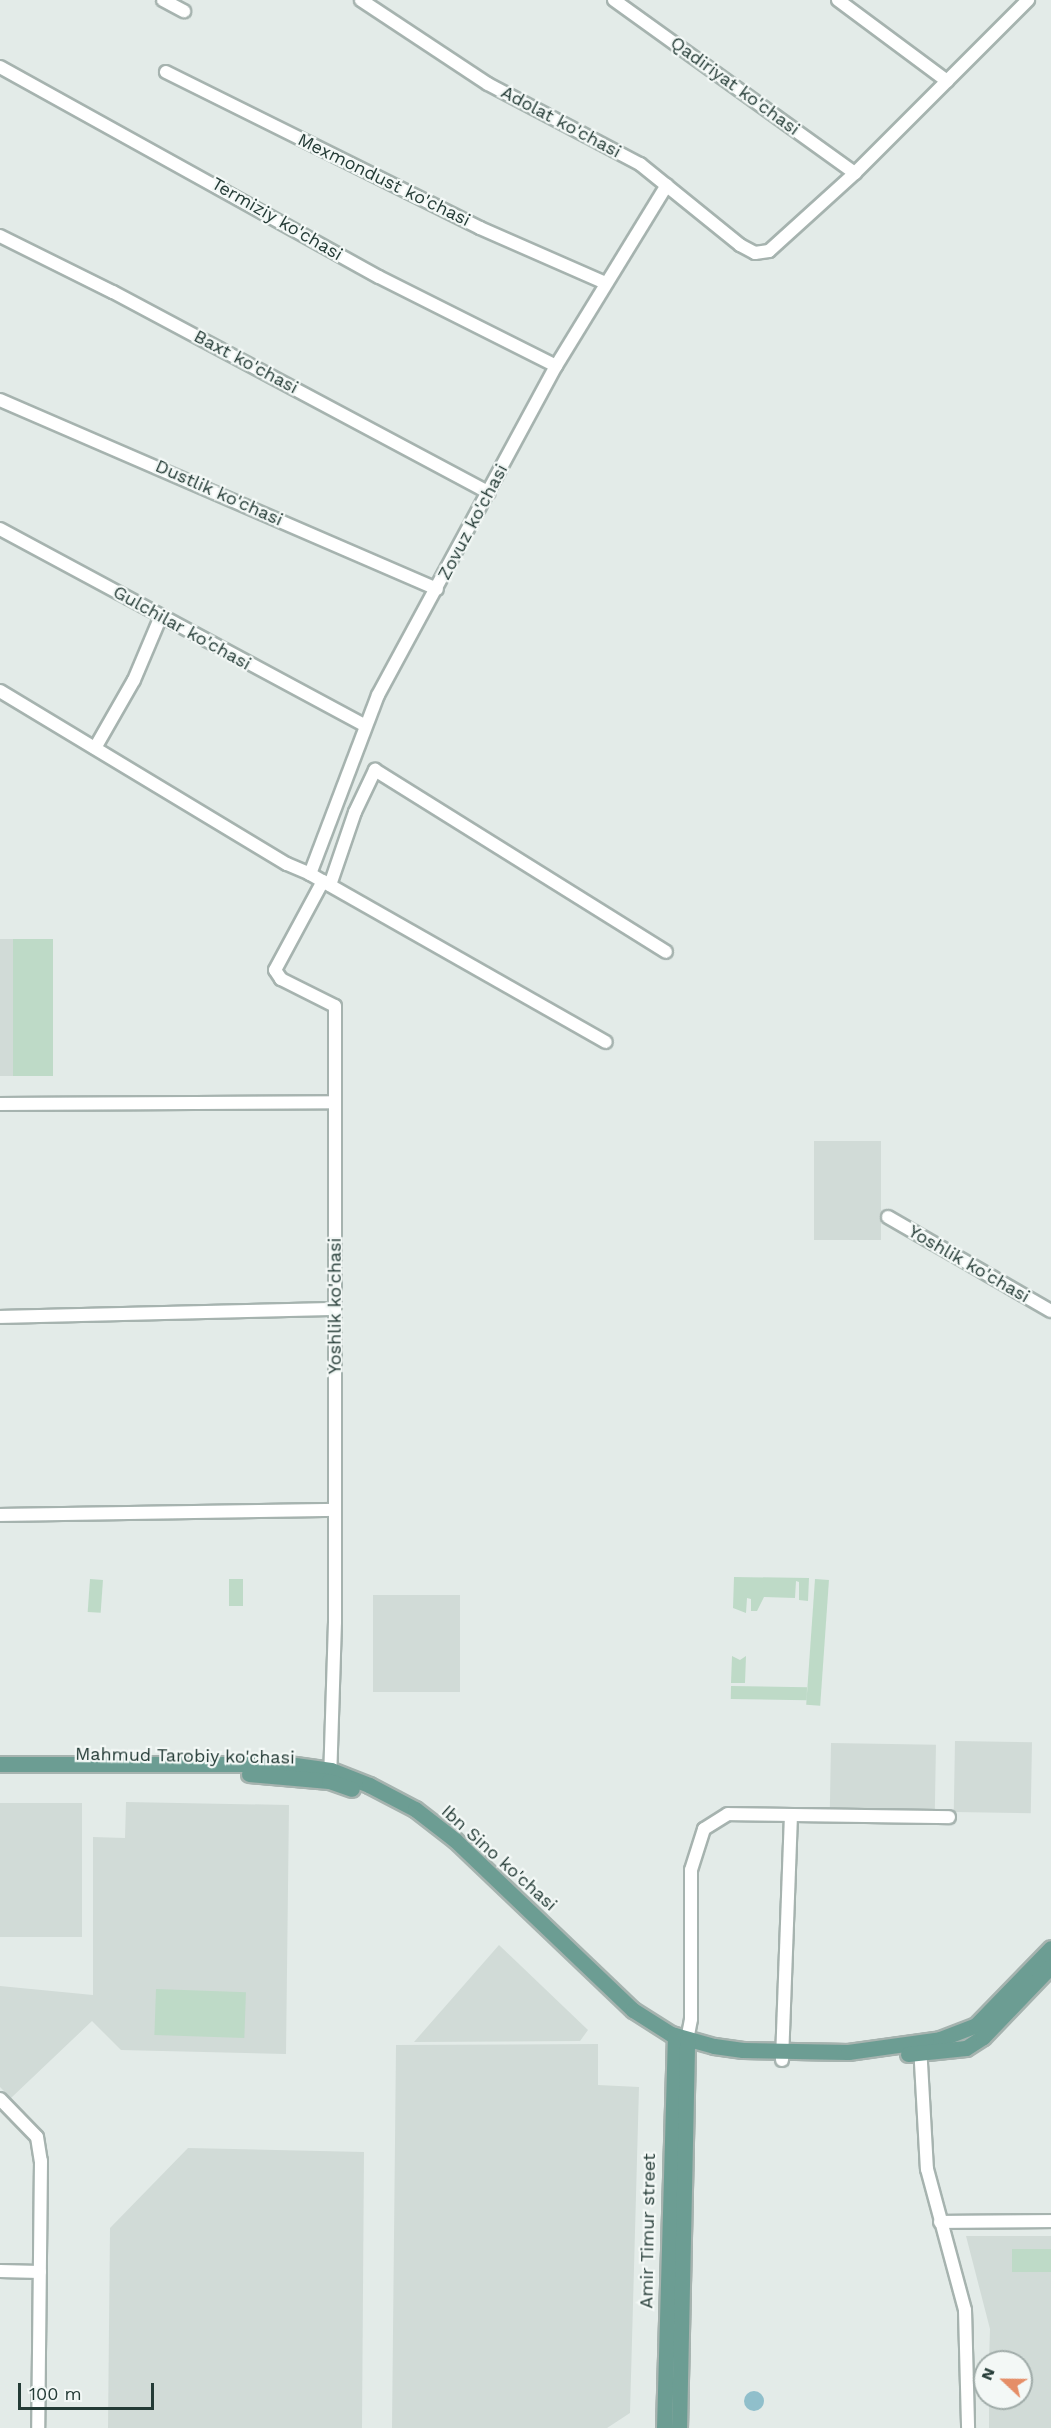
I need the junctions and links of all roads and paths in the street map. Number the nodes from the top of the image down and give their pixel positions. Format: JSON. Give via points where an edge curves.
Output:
{"nodes":[{"id":1,"x":163,"y":0,"type":"edge"},
{"id":2,"x":361,"y":0,"type":"edge"},
{"id":3,"x":614,"y":0,"type":"edge"},
{"id":4,"x":838,"y":0,"type":"edge"},
{"id":5,"x":1028,"y":0,"type":"edge"},
{"id":6,"x":184,"y":11,"type":"dead end"},
{"id":7,"x":0,"y":68,"type":"edge"},
{"id":8,"x":165,"y":72,"type":"dead end"},
{"id":9,"x":947,"y":81,"type":"junction"},
{"id":10,"x":855,"y":173,"type":"junction"},
{"id":11,"x":667,"y":185,"type":"junction"},
{"id":12,"x":0,"y":236,"type":"edge"},
{"id":13,"x":605,"y":283,"type":"junction"},
{"id":14,"x":556,"y":366,"type":"junction"},
{"id":15,"x":0,"y":400,"type":"edge"},
{"id":16,"x":489,"y":492,"type":"junction"},
{"id":17,"x":0,"y":529,"type":"edge"},
{"id":18,"x":437,"y":589,"type":"junction"},
{"id":19,"x":161,"y":616,"type":"junction"},
{"id":20,"x":0,"y":691,"type":"edge"},
{"id":21,"x":364,"y":725,"type":"junction"},
{"id":22,"x":95,"y":748,"type":"junction"},
{"id":23,"x":310,"y":874,"type":"junction"},
{"id":24,"x":326,"y":883,"type":"junction"},
{"id":25,"x":666,"y":952,"type":"dead end"},
{"id":26,"x":606,"y":1042,"type":"dead end"},
{"id":27,"x":335,"y":1102,"type":"junction"},
{"id":28,"x":0,"y":1104,"type":"edge"},
{"id":29,"x":888,"y":1217,"type":"dead end"},
{"id":30,"x":335,"y":1309,"type":"junction"},
{"id":31,"x":1051,"y":1311,"type":"edge"},
{"id":32,"x":0,"y":1317,"type":"edge"},
{"id":33,"x":335,"y":1510,"type":"junction"},
{"id":34,"x":0,"y":1515,"type":"edge"},
{"id":35,"x":0,"y":1764,"type":"edge"},
{"id":36,"x":0,"y":1773,"type":"edge"},
{"id":37,"x":330,"y":1776,"type":"junction"},
{"id":38,"x":791,"y":1816,"type":"junction"},
{"id":39,"x":949,"y":1817,"type":"dead end"},
{"id":40,"x":1051,"y":1948,"type":"edge"},
{"id":41,"x":1051,"y":1966,"type":"edge"},
{"id":42,"x":680,"y":2042,"type":"junction"},
{"id":43,"x":921,"y":2048,"type":"junction"},
{"id":44,"x":782,"y":2056,"type":"junction"},
{"id":45,"x":0,"y":2099,"type":"edge"},
{"id":46,"x":1051,"y":2221,"type":"edge"},
{"id":47,"x":940,"y":2222,"type":"junction"},
{"id":48,"x":0,"y":2271,"type":"edge"},
{"id":49,"x":40,"y":2272,"type":"junction"},
{"id":50,"x":38,"y":2428,"type":"edge"},
{"id":51,"x":664,"y":2428,"type":"edge"},
{"id":52,"x":679,"y":2428,"type":"edge"},
{"id":53,"x":968,"y":2428,"type":"edge"}],
"edges":[{"from":1,"to":6,"type":"street"},
{"from":2,"to":11,"type":"street","name":"Adolat ko'chasi","via":[[488,84],[640,164]]},
{"from":3,"to":10,"type":"street","name":"Qadiriyat ko'chasi"},
{"from":4,"to":9,"type":"street"},
{"from":5,"to":9,"type":"street"},
{"from":7,"to":14,"type":"street","name":"Termiziy ko'chasi","via":[[380,277]]},
{"from":8,"to":13,"type":"street","name":"Mexmondust ko'chasi","via":[[480,228]]},
{"from":9,"to":10,"type":"street"},
{"from":10,"to":11,"type":"street","name":"Adolat ko'chasi","via":[[769,251],[755,253]]},
{"from":11,"to":13,"type":"street","name":"Zovuz ko'chasi"},
{"from":12,"to":16,"type":"street","name":"Baxt ko'chasi","via":[[113,291]]},
{"from":13,"to":14,"type":"street","name":"Zovuz ko'chasi"},
{"from":14,"to":16,"type":"street","name":"Zovuz ko'chasi"},
{"from":15,"to":18,"type":"street","name":"Dustlik ko'chasi"},
{"from":16,"to":18,"type":"street","name":"Zovuz ko'chasi"},
{"from":17,"to":19,"type":"street","name":"Gulchilar ko'chasi"},
{"from":18,"to":21,"type":"street","name":"Zovuz ko'chasi"},
{"from":19,"to":21,"type":"street","name":"Gulchilar ko'chasi"},
{"from":19,"to":22,"type":"street","via":[[134,680]]},
{"from":20,"to":22,"type":"street"},
{"from":21,"to":23,"type":"street","name":"Zovuz ko'chasi"},
{"from":22,"to":23,"type":"street","via":[[287,864]]},
{"from":23,"to":24,"type":"street"},
{"from":24,"to":25,"type":"street","via":[[375,770]]},
{"from":24,"to":26,"type":"street"},
{"from":24,"to":27,"type":"street","name":"Yoshlik ko'chasi","via":[[275,970],[281,979],[335,1006]]},
{"from":27,"to":28,"type":"street"},
{"from":27,"to":30,"type":"street","name":"Yoshlik ko'chasi"},
{"from":29,"to":31,"type":"street","name":"Yoshlik ko'chasi"},
{"from":30,"to":32,"type":"street"},
{"from":30,"to":33,"type":"street","name":"Yoshlik ko'chasi"},
{"from":33,"to":34,"type":"street"},
{"from":33,"to":37,"type":"street","name":"Yoshlik ko'chasi"},
{"from":35,"to":37,"type":"main road","via":[[288,1764]]},
{"from":36,"to":37,"type":"main road","name":"Mahmud Tarobiy ko'chasi"},
{"from":37,"to":42,"type":"main road","name":"Mahmud Tarobiy ko'chasi","via":[[386,1803],[426,1829],[617,2010],[647,2033]]},
{"from":38,"to":39,"type":"street"},
{"from":38,"to":42,"type":"street","via":[[728,1814],[704,1829],[691,1870],[691,2019]]},
{"from":38,"to":44,"type":"street"},
{"from":40,"to":43,"type":"main road","via":[[976,2025]]},
{"from":41,"to":43,"type":"main road","name":"Mahmud Tarobiy ko'chasi","via":[[983,2037],[966,2048]]},
{"from":42,"to":44,"type":"main road","name":"Mahmud Tarobiy ko'chasi","via":[[745,2059]]},
{"from":42,"to":51,"type":"main road","name":"Amir Timur street"},
{"from":42,"to":52,"type":"main road","name":"Amir Timur street"},
{"from":43,"to":44,"type":"main road","name":"Mahmud Tarobiy ko'chasi","via":[[860,2060]]},
{"from":43,"to":47,"type":"street","via":[[927,2169]]},
{"from":45,"to":49,"type":"street","via":[[37,2137],[41,2161]]},
{"from":46,"to":47,"type":"street"},
{"from":47,"to":53,"type":"street","via":[[965,2310]]},
{"from":48,"to":49,"type":"street"},
{"from":49,"to":50,"type":"street"}]}
